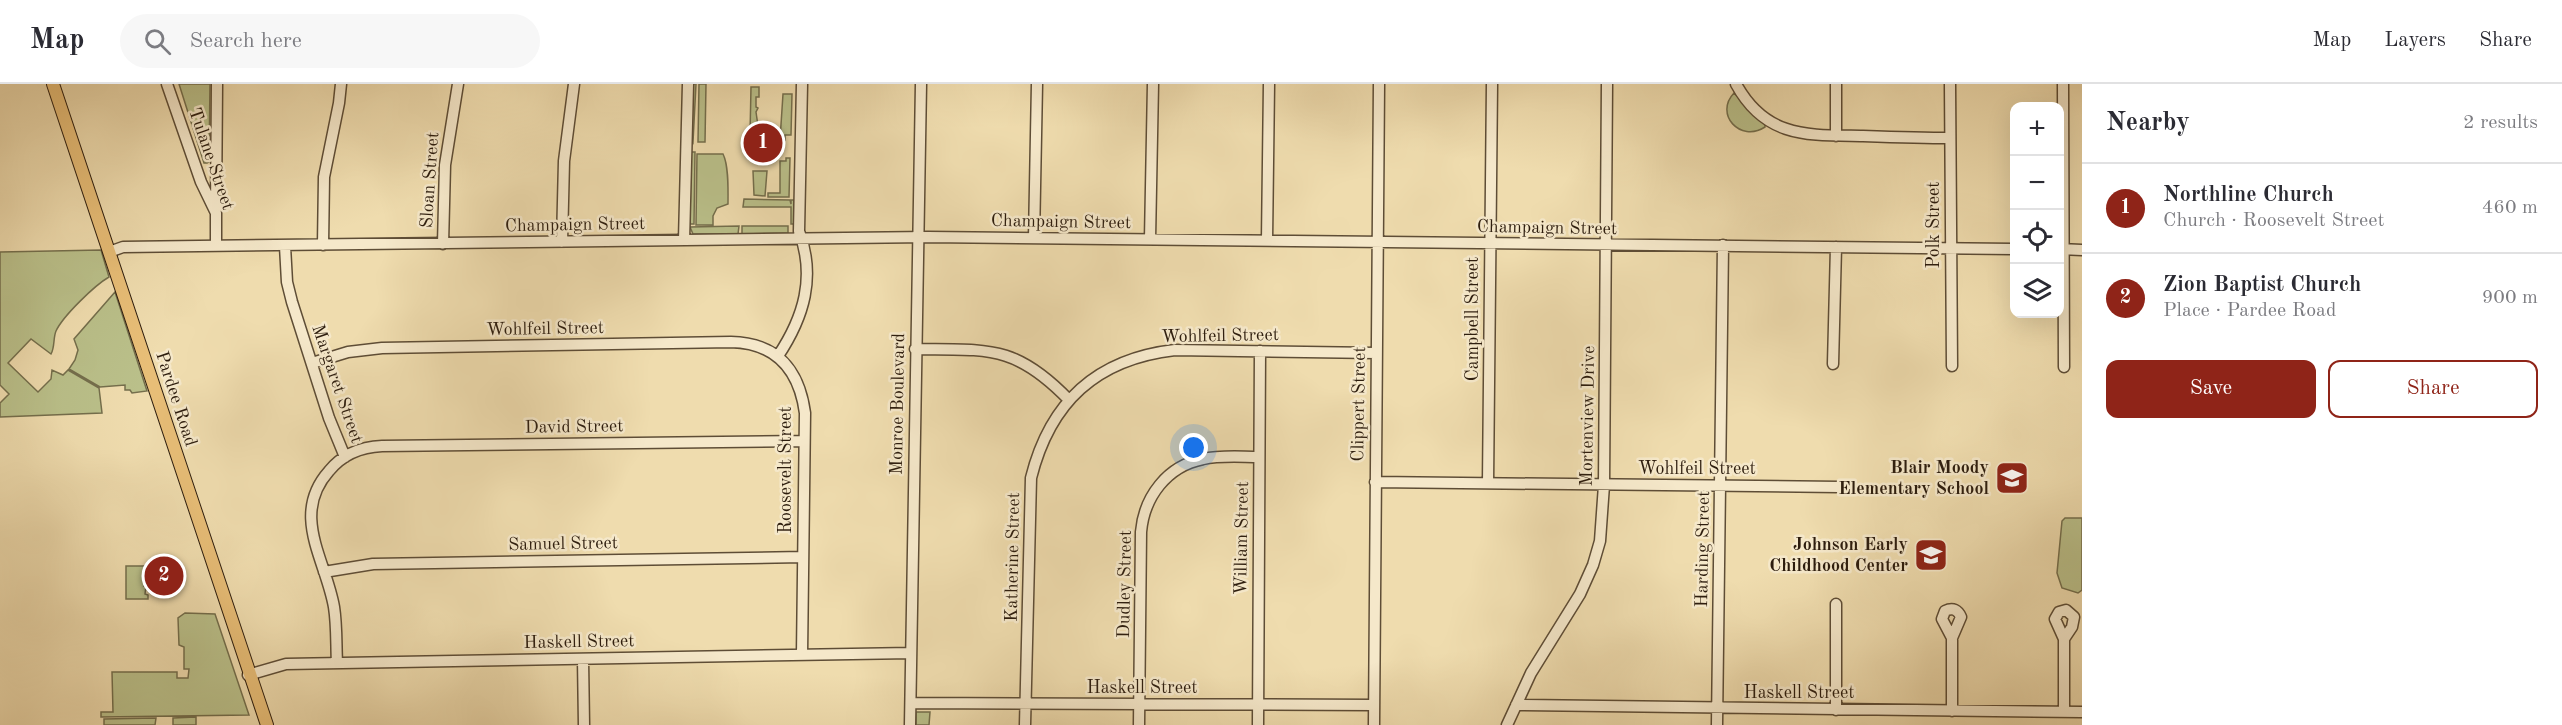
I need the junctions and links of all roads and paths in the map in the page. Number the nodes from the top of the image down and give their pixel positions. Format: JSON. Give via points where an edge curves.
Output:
{"nodes":[{"id":1,"x":53,"y":84,"type":"edge"},
{"id":2,"x":167,"y":84,"type":"edge"},
{"id":3,"x":217,"y":84,"type":"edge"},
{"id":4,"x":341,"y":84,"type":"edge"},
{"id":5,"x":458,"y":84,"type":"edge"},
{"id":6,"x":574,"y":84,"type":"edge"},
{"id":7,"x":688,"y":84,"type":"edge"},
{"id":8,"x":802,"y":84,"type":"edge"},
{"id":9,"x":921,"y":84,"type":"edge"},
{"id":10,"x":1037,"y":84,"type":"edge"},
{"id":11,"x":1153,"y":84,"type":"edge"},
{"id":12,"x":1269,"y":84,"type":"edge"},
{"id":13,"x":1379,"y":84,"type":"edge"},
{"id":14,"x":1492,"y":84,"type":"edge"},
{"id":15,"x":1607,"y":84,"type":"edge"},
{"id":16,"x":1736,"y":84,"type":"edge"},
{"id":17,"x":1836,"y":84,"type":"edge"},
{"id":18,"x":1950,"y":84,"type":"edge"},
{"id":19,"x":2064,"y":84,"type":"edge"},
{"id":20,"x":1836,"y":136,"type":"junction"},
{"id":21,"x":1950,"y":138,"type":"junction"},
{"id":22,"x":2062,"y":210,"type":"edge"},
{"id":23,"x":216,"y":213,"type":"junction"},
{"id":24,"x":917,"y":237,"type":"junction"},
{"id":25,"x":1034,"y":238,"type":"junction"},
{"id":26,"x":802,"y":239,"type":"junction"},
{"id":27,"x":1150,"y":239,"type":"junction"},
{"id":28,"x":684,"y":240,"type":"junction"},
{"id":29,"x":1267,"y":240,"type":"junction"},
{"id":30,"x":562,"y":242,"type":"junction"},
{"id":31,"x":1377,"y":242,"type":"junction"},
{"id":32,"x":443,"y":244,"type":"junction"},
{"id":33,"x":1490,"y":244,"type":"junction"},
{"id":34,"x":323,"y":245,"type":"junction"},
{"id":35,"x":1606,"y":245,"type":"junction"},
{"id":36,"x":1723,"y":245,"type":"junction"},
{"id":37,"x":216,"y":246,"type":"junction"},
{"id":38,"x":285,"y":246,"type":"junction"},
{"id":39,"x":1836,"y":247,"type":"junction"},
{"id":40,"x":1950,"y":248,"type":"junction"},
{"id":41,"x":2010,"y":249,"type":"edge"},
{"id":42,"x":2064,"y":249,"type":"edge"},
{"id":43,"x":2082,"y":250,"type":"edge"},
{"id":44,"x":109,"y":252,"type":"junction"},
{"id":45,"x":2061,"y":264,"type":"edge"},
{"id":46,"x":915,"y":349,"type":"junction"},
{"id":47,"x":1260,"y":351,"type":"junction"},
{"id":48,"x":1376,"y":353,"type":"junction"},
{"id":49,"x":778,"y":356,"type":"junction"},
{"id":50,"x":312,"y":363,"type":"junction"},
{"id":51,"x":1833,"y":364,"type":"dead end"},
{"id":52,"x":1952,"y":366,"type":"dead end"},
{"id":53,"x":2064,"y":367,"type":"dead end"},
{"id":54,"x":1069,"y":400,"type":"junction"},
{"id":55,"x":804,"y":441,"type":"junction"},
{"id":56,"x":345,"y":457,"type":"junction"},
{"id":57,"x":1259,"y":457,"type":"junction"},
{"id":58,"x":1375,"y":482,"type":"junction"},
{"id":59,"x":1488,"y":483,"type":"junction"},
{"id":60,"x":1604,"y":485,"type":"junction"},
{"id":61,"x":1721,"y":485,"type":"junction"},
{"id":62,"x":1839,"y":487,"type":"dead end"},
{"id":63,"x":803,"y":556,"type":"junction"},
{"id":64,"x":324,"y":572,"type":"junction"},
{"id":65,"x":1836,"y":604,"type":"dead end"},
{"id":66,"x":1952,"y":638,"type":"dead end"},
{"id":67,"x":2064,"y":639,"type":"dead end"},
{"id":68,"x":911,"y":653,"type":"junction"},
{"id":69,"x":801,"y":655,"type":"junction"},
{"id":70,"x":583,"y":659,"type":"junction"},
{"id":71,"x":337,"y":663,"type":"junction"},
{"id":72,"x":248,"y":675,"type":"junction"},
{"id":73,"x":910,"y":703,"type":"junction"},
{"id":74,"x":1026,"y":703,"type":"junction"},
{"id":75,"x":1139,"y":704,"type":"junction"},
{"id":76,"x":1257,"y":705,"type":"junction"},
{"id":77,"x":1374,"y":705,"type":"junction"},
{"id":78,"x":1516,"y":705,"type":"junction"},
{"id":79,"x":1718,"y":709,"type":"junction"},
{"id":80,"x":1836,"y":710,"type":"junction"},
{"id":81,"x":1952,"y":711,"type":"junction"},
{"id":82,"x":2064,"y":712,"type":"junction"},
{"id":83,"x":2082,"y":712,"type":"edge"},
{"id":84,"x":267,"y":725,"type":"edge"},
{"id":85,"x":584,"y":725,"type":"edge"},
{"id":86,"x":910,"y":725,"type":"edge"},
{"id":87,"x":1025,"y":725,"type":"edge"},
{"id":88,"x":1139,"y":725,"type":"edge"},
{"id":89,"x":1258,"y":725,"type":"edge"},
{"id":90,"x":1374,"y":725,"type":"edge"},
{"id":91,"x":1507,"y":725,"type":"edge"},
{"id":92,"x":1717,"y":725,"type":"edge"}],
"edges":[{"from":1,"to":44,"type":"main road","name":"Pardee Road"},
{"from":2,"to":23,"type":"street","name":"Tulane Street","via":[[201,182]]},
{"from":3,"to":23,"type":"street"},
{"from":4,"to":34,"type":"street","via":[[324,177]]},
{"from":5,"to":32,"type":"street","name":"Sloan Street","via":[[445,165]]},
{"from":6,"to":30,"type":"street","via":[[564,161]]},
{"from":7,"to":28,"type":"street"},
{"from":8,"to":26,"type":"street"},
{"from":9,"to":24,"type":"street","name":"Monroe Boulevard"},
{"from":10,"to":25,"type":"street"},
{"from":11,"to":27,"type":"street"},
{"from":12,"to":29,"type":"street"},
{"from":13,"to":31,"type":"street","name":"Clippert Street"},
{"from":14,"to":33,"type":"street","name":"Campbell Street"},
{"from":15,"to":35,"type":"street","name":"Mortenview Drive"},
{"from":16,"to":20,"type":"street","via":[[1752,107],[1777,125],[1809,136]]},
{"from":17,"to":20,"type":"street"},
{"from":18,"to":21,"type":"street","name":"Polk Street"},
{"from":19,"to":22,"type":"street"},
{"from":20,"to":21,"type":"street"},
{"from":21,"to":40,"type":"street","name":"Polk Street"},
{"from":23,"to":37,"type":"street","name":"Tulane Street"},
{"from":24,"to":25,"type":"street","name":"Champaign Street"},
{"from":24,"to":26,"type":"street","name":"Champaign Street"},
{"from":24,"to":46,"type":"street","name":"Monroe Boulevard"},
{"from":25,"to":27,"type":"street","name":"Champaign Street"},
{"from":26,"to":28,"type":"street","name":"Champaign Street"},
{"from":26,"to":49,"type":"street","via":[[806,252],[802,312]]},
{"from":27,"to":29,"type":"street","name":"Champaign Street"},
{"from":28,"to":30,"type":"street","name":"Champaign Street"},
{"from":29,"to":31,"type":"street","name":"Champaign Street"},
{"from":30,"to":32,"type":"street","name":"Champaign Street"},
{"from":31,"to":33,"type":"street","name":"Champaign Street"},
{"from":31,"to":48,"type":"street","name":"Clippert Street"},
{"from":32,"to":34,"type":"street","name":"Champaign Street"},
{"from":33,"to":35,"type":"street","name":"Champaign Street"},
{"from":33,"to":59,"type":"street","name":"Campbell Street"},
{"from":34,"to":38,"type":"street","name":"Champaign Street"},
{"from":35,"to":36,"type":"street","name":"Champaign Street"},
{"from":35,"to":60,"type":"street","name":"Mortenview Drive"},
{"from":36,"to":39,"type":"street","name":"Champaign Street"},
{"from":36,"to":61,"type":"street","name":"Harding Street"},
{"from":37,"to":38,"type":"street","name":"Champaign Street"},
{"from":37,"to":44,"type":"street","name":"Champaign Street","via":[[123,247]]},
{"from":38,"to":50,"type":"street","name":"Margaret Street","via":[[287,282]]},
{"from":39,"to":40,"type":"street","name":"Champaign Street"},
{"from":39,"to":51,"type":"street"},
{"from":40,"to":41,"type":"street","name":"Champaign Street"},
{"from":40,"to":52,"type":"street","name":"Polk Street"},
{"from":42,"to":43,"type":"street"},
{"from":44,"to":72,"type":"main road","name":"Pardee Road"},
{"from":45,"to":53,"type":"street"},
{"from":46,"to":54,"type":"street","via":[[996,352],[1018,359],[1039,371]]},
{"from":46,"to":68,"type":"street","name":"Monroe Boulevard"},
{"from":47,"to":48,"type":"street","name":"Wohlfeil Street"},
{"from":47,"to":54,"type":"street","name":"Wohlfeil Street","via":[[1175,351],[1142,356],[1102,373]]},
{"from":47,"to":57,"type":"street","name":"William Street"},
{"from":48,"to":58,"type":"street","name":"Clippert Street"},
{"from":49,"to":50,"type":"street","name":"Wohlfeil Street","via":[[744,343],[708,343],[382,348],[348,352]]},
{"from":49,"to":55,"type":"street","name":"Roosevelt Street","via":[[790,369],[802,395]]},
{"from":50,"to":56,"type":"street","name":"Margaret Street"},
{"from":54,"to":74,"type":"street","name":"Katherine Street","via":[[1049,428],[1031,478]]},
{"from":55,"to":56,"type":"street","name":"David Street","via":[[382,446]]},
{"from":55,"to":63,"type":"street","name":"Roosevelt Street"},
{"from":56,"to":64,"type":"street","name":"Margaret Street","via":[[322,478],[310,514]]},
{"from":57,"to":75,"type":"street","name":"Dudley Street","via":[[1212,457],[1189,463],[1166,478],[1149,502],[1141,532]]},
{"from":57,"to":76,"type":"street","name":"William Street"},
{"from":58,"to":59,"type":"street","name":"Wohlfeil Street"},
{"from":58,"to":77,"type":"street","name":"Clippert Street"},
{"from":59,"to":60,"type":"street","name":"Wohlfeil Street"},
{"from":60,"to":61,"type":"street","name":"Wohlfeil Street"},
{"from":60,"to":78,"type":"street","name":"Mortenview Drive","via":[[1600,541],[1593,565]]},
{"from":61,"to":62,"type":"street","name":"Wohlfeil Street"},
{"from":61,"to":79,"type":"street","name":"Harding Street"},
{"from":63,"to":64,"type":"street","name":"Samuel Street","via":[[374,564]]},
{"from":63,"to":69,"type":"street","name":"Roosevelt Street"},
{"from":64,"to":71,"type":"street","name":"Margaret Street","via":[[334,607]]},
{"from":65,"to":80,"type":"street"},
{"from":66,"to":81,"type":"street"},
{"from":67,"to":82,"type":"street"},
{"from":68,"to":69,"type":"street","name":"Haskell Street"},
{"from":68,"to":73,"type":"street","name":"Monroe Boulevard"},
{"from":69,"to":70,"type":"street","name":"Haskell Street"},
{"from":70,"to":71,"type":"street","name":"Haskell Street"},
{"from":70,"to":85,"type":"street"},
{"from":71,"to":72,"type":"street","name":"Haskell Street","via":[[286,664]]},
{"from":72,"to":84,"type":"main road","name":"Pardee Road"},
{"from":73,"to":74,"type":"street","name":"Haskell Street"},
{"from":73,"to":86,"type":"street","name":"Monroe Boulevard"},
{"from":74,"to":75,"type":"street","name":"Haskell Street"},
{"from":74,"to":87,"type":"street","name":"Katherine Street"},
{"from":75,"to":76,"type":"street","name":"Haskell Street"},
{"from":75,"to":88,"type":"street","name":"Dudley Street"},
{"from":76,"to":77,"type":"street","name":"Haskell Street"},
{"from":76,"to":89,"type":"street","name":"William Street"},
{"from":77,"to":90,"type":"street","name":"Clippert Street"},
{"from":78,"to":79,"type":"street","name":"Haskell Street"},
{"from":78,"to":91,"type":"street","name":"Mortenview Drive"},
{"from":79,"to":80,"type":"street","name":"Haskell Street"},
{"from":79,"to":92,"type":"street","name":"Harding Street"},
{"from":80,"to":81,"type":"street","name":"Haskell Street"},
{"from":81,"to":82,"type":"street","name":"Haskell Street"},
{"from":82,"to":83,"type":"street","name":"Haskell Street"}]}
